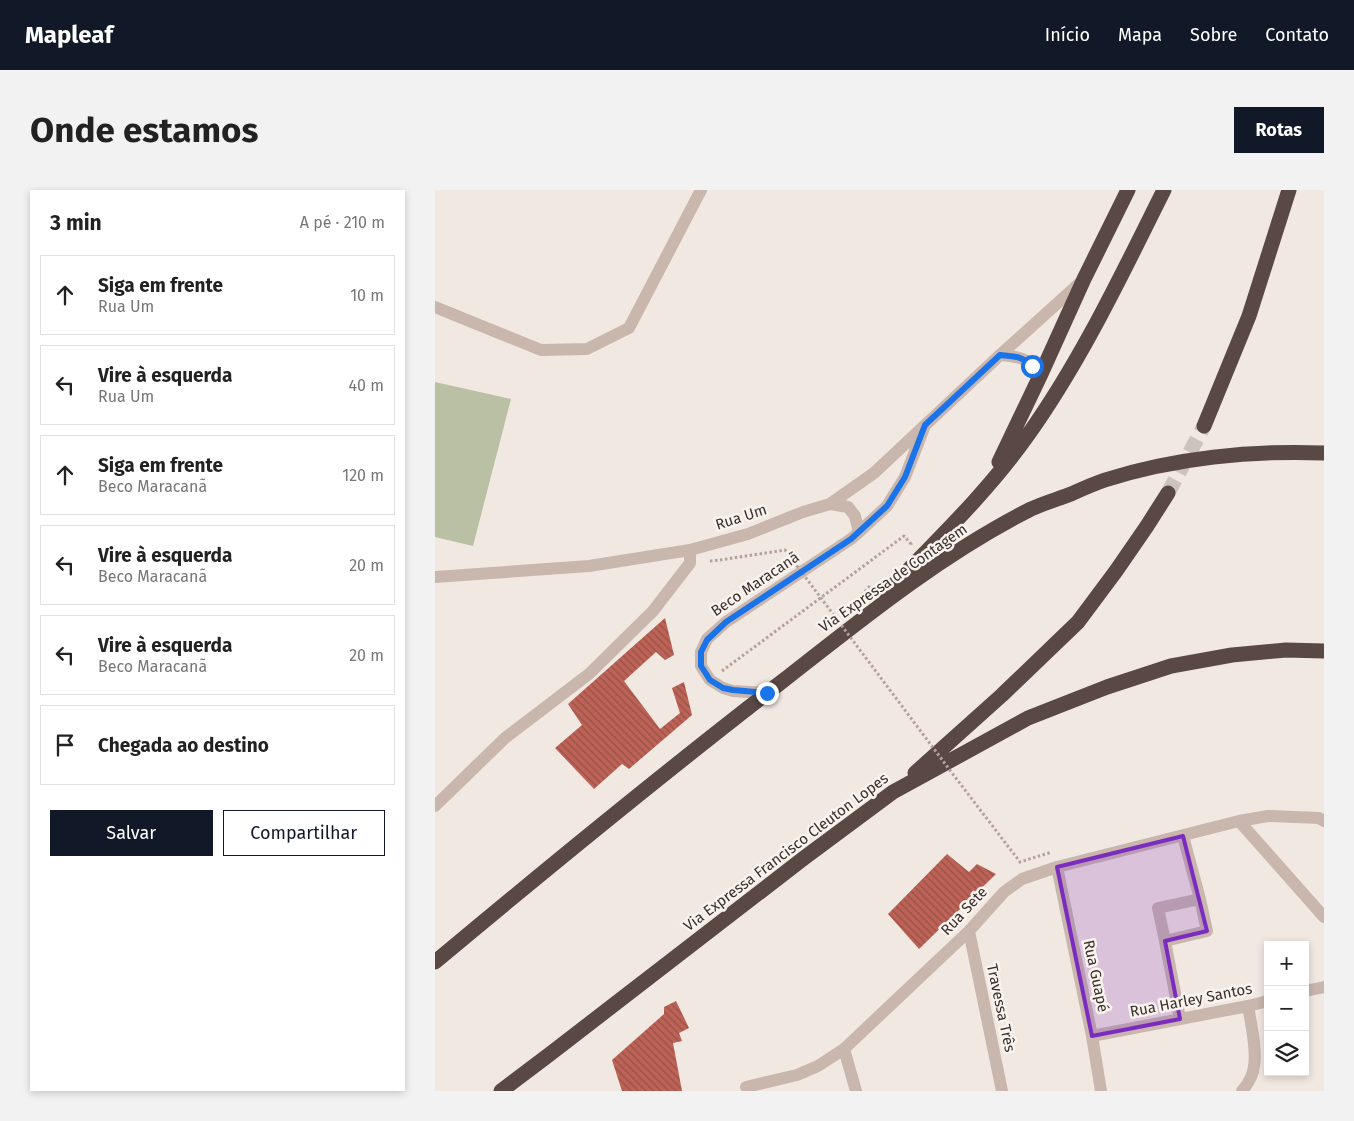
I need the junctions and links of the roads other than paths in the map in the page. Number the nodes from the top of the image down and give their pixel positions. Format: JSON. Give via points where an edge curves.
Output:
{"nodes":[{"id":1,"x":701,"y":190,"type":"edge"},
{"id":2,"x":1128,"y":190,"type":"edge"},
{"id":3,"x":1164,"y":190,"type":"edge"},
{"id":4,"x":1289,"y":190,"type":"edge"},
{"id":5,"x":1084,"y":279,"type":"junction"},
{"id":6,"x":435,"y":307,"type":"edge"},
{"id":7,"x":1000,"y":355,"type":"junction"},
{"id":8,"x":1041,"y":374,"type":"junction"},
{"id":9,"x":925,"y":425,"type":"junction"},
{"id":10,"x":1204,"y":426,"type":"tunnel mouth"},
{"id":11,"x":1324,"y":452,"type":"edge"},
{"id":12,"x":986,"y":489,"type":"junction"},
{"id":13,"x":1168,"y":493,"type":"tunnel mouth"},
{"id":14,"x":830,"y":504,"type":"junction"},
{"id":15,"x":859,"y":532,"type":"junction"},
{"id":16,"x":690,"y":550,"type":"junction"},
{"id":17,"x":435,"y":577,"type":"edge"},
{"id":18,"x":861,"y":620,"type":"junction"},
{"id":19,"x":1324,"y":651,"type":"edge"},
{"id":20,"x":767,"y":693,"type":"junction"},
{"id":21,"x":893,"y":792,"type":"junction"},
{"id":22,"x":435,"y":806,"type":"edge"},
{"id":23,"x":1239,"y":821,"type":"junction"},
{"id":24,"x":1322,"y":822,"type":"edge"},
{"id":25,"x":1183,"y":836,"type":"junction"},
{"id":26,"x":1057,"y":868,"type":"junction"},
{"id":27,"x":1200,"y":899,"type":"junction"},
{"id":28,"x":1324,"y":918,"type":"edge"},
{"id":29,"x":969,"y":931,"type":"junction"},
{"id":30,"x":1165,"y":941,"type":"junction"},
{"id":31,"x":435,"y":962,"type":"edge"},
{"id":32,"x":1324,"y":987,"type":"edge"},
{"id":33,"x":1309,"y":991,"type":"edge"},
{"id":34,"x":1264,"y":1002,"type":"edge"},
{"id":35,"x":1248,"y":1006,"type":"junction"},
{"id":36,"x":1180,"y":1019,"type":"junction"},
{"id":37,"x":1092,"y":1036,"type":"junction"},
{"id":38,"x":844,"y":1049,"type":"junction"},
{"id":39,"x":746,"y":1087,"type":"dead end"},
{"id":40,"x":501,"y":1091,"type":"edge"},
{"id":41,"x":856,"y":1091,"type":"edge"},
{"id":42,"x":1002,"y":1091,"type":"edge"},
{"id":43,"x":1098,"y":1091,"type":"edge"},
{"id":44,"x":1242,"y":1091,"type":"edge"}],
"edges":[{"from":1,"to":6,"type":"street","via":[[629,328],[587,349],[541,350]]},
{"from":2,"to":5,"type":"highway"},
{"from":3,"to":12,"type":"highway","via":[[1069,373],[1027,436]]},
{"from":4,"to":10,"type":"highway","via":[[1249,316]]},
{"from":5,"to":7,"type":"street","name":"Rua Um"},
{"from":5,"to":8,"type":"highway"},
{"from":7,"to":8,"type":"street","via":[[1026,360]]},
{"from":7,"to":9,"type":"street","name":"Rua Um"},
{"from":8,"to":12,"type":"highway"},
{"from":9,"to":14,"type":"street","name":"Rua Um","via":[[874,473]]},
{"from":9,"to":15,"type":"street","name":"Beco Maracanã","via":[[905,477],[887,506]]},
{"from":11,"to":18,"type":"highway","name":"Via Expressa de Contagem","via":[[1289,451],[1201,458],[1105,480],[1033,508],[960,549]]},
{"from":12,"to":18,"type":"highway"},
{"from":13,"to":21,"type":"highway","via":[[1078,622]]},
{"from":14,"to":15,"type":"street","via":[[847,507],[855,516]]},
{"from":14,"to":16,"type":"street","name":"Rua Um","via":[[749,534]]},
{"from":15,"to":20,"type":"street","name":"Beco Maracanã","via":[[726,622],[707,640],[701,652],[701,666],[710,680],[723,688]]},
{"from":16,"to":17,"type":"street","name":"Rua Um","via":[[589,566]]},
{"from":16,"to":22,"type":"street","via":[[690,564],[653,611],[589,674],[505,738]]},
{"from":18,"to":20,"type":"highway","name":"Via Expressa de Contagem"},
{"from":19,"to":21,"type":"highway","name":"Via Expressa Francisco Cleuton Lopes","via":[[1286,650],[1232,655],[1171,666],[1028,718]]},
{"from":20,"to":31,"type":"highway"},
{"from":21,"to":40,"type":"highway","name":"Via Expressa Francisco Cleuton Lopes"},
{"from":23,"to":24,"type":"street","name":"Rua Sete","via":[[1268,816]]},
{"from":23,"to":25,"type":"street","name":"Rua Sete"},
{"from":23,"to":28,"type":"street"},
{"from":25,"to":26,"type":"street","name":"Rua Sete"},
{"from":25,"to":27,"type":"street"},
{"from":26,"to":29,"type":"street","name":"Rua Sete","via":[[1022,879],[1004,892]]},
{"from":26,"to":37,"type":"street","name":"Rua Guapé"},
{"from":27,"to":30,"type":"street","via":[[1207,931]]},
{"from":27,"to":30,"type":"street","via":[[1158,908]]},
{"from":29,"to":38,"type":"street","name":"Rua Sete"},
{"from":29,"to":42,"type":"street","name":"Travessa Três"},
{"from":30,"to":36,"type":"street"},
{"from":32,"to":33,"type":"street"},
{"from":34,"to":35,"type":"street","name":"Rua Harley Santos"},
{"from":35,"to":36,"type":"street","name":"Rua Harley Santos"},
{"from":35,"to":44,"type":"street","via":[[1255,1066],[1249,1083]]},
{"from":36,"to":37,"type":"street","name":"Rua Harley Santos"},
{"from":37,"to":43,"type":"street","name":"Rua Guapé"},
{"from":38,"to":39,"type":"street","name":"Rua Sete","via":[[797,1075]]},
{"from":38,"to":41,"type":"street"}]}
